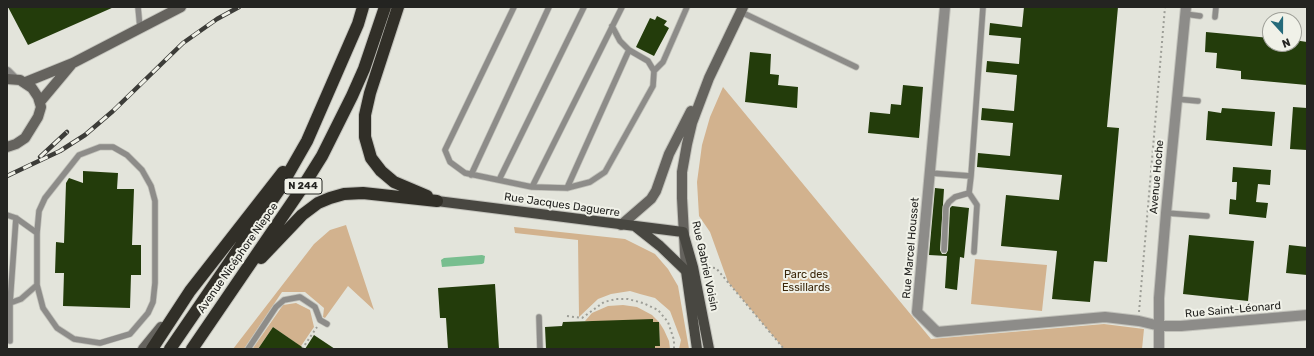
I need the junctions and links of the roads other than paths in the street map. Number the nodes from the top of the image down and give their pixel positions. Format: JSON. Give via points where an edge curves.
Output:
{"nodes":[{"id":1,"x":138,"y":7,"type":"edge"},
{"id":2,"x":181,"y":7,"type":"edge"},
{"id":3,"x":363,"y":7,"type":"edge"},
{"id":4,"x":385,"y":7,"type":"edge"},
{"id":5,"x":398,"y":7,"type":"edge"},
{"id":6,"x":514,"y":7,"type":"edge"},
{"id":7,"x":549,"y":7,"type":"edge"},
{"id":8,"x":584,"y":7,"type":"edge"},
{"id":9,"x":622,"y":7,"type":"edge"},
{"id":10,"x":687,"y":7,"type":"edge"},
{"id":11,"x":945,"y":7,"type":"edge"},
{"id":12,"x":983,"y":7,"type":"edge"},
{"id":13,"x":1216,"y":7,"type":"edge"},
{"id":14,"x":742,"y":9,"type":"edge"},
{"id":15,"x":1185,"y":10,"type":"edge"},
{"id":16,"x":1200,"y":16,"type":"dead end"},
{"id":17,"x":1215,"y":17,"type":"dead end"},
{"id":18,"x":612,"y":26,"type":"junction"},
{"id":19,"x":140,"y":28,"type":"junction"},
{"id":20,"x":629,"y":50,"type":"junction"},
{"id":21,"x":73,"y":63,"type":"junction"},
{"id":22,"x":856,"y":67,"type":"dead end"},
{"id":23,"x":654,"y":71,"type":"junction"},
{"id":24,"x":9,"y":76,"type":"edge"},
{"id":25,"x":709,"y":78,"type":"junction"},
{"id":26,"x":26,"y":82,"type":"junction"},
{"id":27,"x":1176,"y":98,"type":"junction"},
{"id":28,"x":1198,"y":101,"type":"dead end"},
{"id":29,"x":40,"y":102,"type":"junction"},
{"id":30,"x":307,"y":141,"type":"junction"},
{"id":31,"x":7,"y":147,"type":"edge"},
{"id":32,"x":930,"y":173,"type":"junction"},
{"id":33,"x":471,"y":175,"type":"junction"},
{"id":34,"x":971,"y":176,"type":"junction"},
{"id":35,"x":499,"y":180,"type":"junction"},
{"id":36,"x":532,"y":187,"type":"junction"},
{"id":37,"x":567,"y":188,"type":"junction"},
{"id":38,"x":969,"y":193,"type":"junction"},
{"id":39,"x":437,"y":201,"type":"junction"},
{"id":40,"x":1166,"y":214,"type":"junction"},
{"id":41,"x":7,"y":215,"type":"edge"},
{"id":42,"x":1207,"y":216,"type":"dead end"},
{"id":43,"x":16,"y":218,"type":"junction"},
{"id":44,"x":621,"y":225,"type":"junction"},
{"id":45,"x":636,"y":227,"type":"junction"},
{"id":46,"x":683,"y":232,"type":"junction"},
{"id":47,"x":37,"y":233,"type":"junction"},
{"id":48,"x":944,"y":250,"type":"dead end"},
{"id":49,"x":974,"y":252,"type":"dead end"},
{"id":50,"x":686,"y":272,"type":"junction"},
{"id":51,"x":37,"y":285,"type":"junction"},
{"id":52,"x":234,"y":286,"type":"junction"},
{"id":53,"x":190,"y":291,"type":"junction"},
{"id":54,"x":8,"y":303,"type":"edge"},
{"id":55,"x":1307,"y":315,"type":"edge"},
{"id":56,"x":538,"y":317,"type":"dead end"},
{"id":57,"x":327,"y":324,"type":"dead end"},
{"id":58,"x":1160,"y":326,"type":"junction"},
{"id":59,"x":10,"y":341,"type":"dead end"},
{"id":60,"x":143,"y":349,"type":"edge"},
{"id":61,"x":152,"y":349,"type":"edge"},
{"id":62,"x":170,"y":349,"type":"edge"},
{"id":63,"x":192,"y":349,"type":"edge"},
{"id":64,"x":248,"y":349,"type":"edge"},
{"id":65,"x":540,"y":349,"type":"edge"},
{"id":66,"x":697,"y":349,"type":"edge"},
{"id":67,"x":709,"y":349,"type":"edge"},
{"id":68,"x":1159,"y":349,"type":"edge"}],
"edges":[{"from":1,"to":19,"type":"lane"},
{"from":2,"to":19,"type":"street"},
{"from":3,"to":30,"type":"highway","name":"Avenue Nicéphore Niepce","number":"N 244"},
{"from":4,"to":52,"type":"highway","name":"Avenue Nicéphore Niepce","number":"N 244","via":[[364,70],[335,132],[302,188]]},
{"from":5,"to":39,"type":"highway","via":[[370,93],[365,122],[366,144],[371,158],[388,177]]},
{"from":6,"to":33,"type":"lane","via":[[445,150],[450,162],[464,174]]},
{"from":7,"to":33,"type":"lane"},
{"from":8,"to":35,"type":"lane"},
{"from":9,"to":18,"type":"lane"},
{"from":10,"to":23,"type":"lane","via":[[663,62]]},
{"from":11,"to":32,"type":"street","name":"Rue Marcel Housset"},
{"from":12,"to":34,"type":"lane"},
{"from":13,"to":17,"type":"lane"},
{"from":14,"to":22,"type":"lane"},
{"from":14,"to":25,"type":"street","name":"Rue Gabriel Voisin"},
{"from":15,"to":16,"type":"lane"},
{"from":15,"to":27,"type":"street","name":"Avenue Hoche"},
{"from":18,"to":20,"type":"lane","via":[[620,41]]},
{"from":18,"to":36,"type":"lane"},
{"from":19,"to":21,"type":"street"},
{"from":20,"to":23,"type":"lane","via":[[648,61]]},
{"from":20,"to":37,"type":"lane"},
{"from":21,"to":26,"type":"street"},
{"from":21,"to":29,"type":"street"},
{"from":23,"to":37,"type":"lane","via":[[652,86],[605,172],[590,182]]},
{"from":24,"to":26,"type":"street"},
{"from":25,"to":44,"type":"street","via":[[669,154],[651,199]]},
{"from":25,"to":46,"type":"street","name":"Rue Gabriel Voisin","via":[[692,123],[682,172]]},
{"from":26,"to":29,"type":"street"},
{"from":27,"to":28,"type":"lane"},
{"from":27,"to":40,"type":"street","name":"Avenue Hoche"},
{"from":29,"to":31,"type":"street","via":[[40,113],[30,131],[20,142]]},
{"from":30,"to":53,"type":"highway","number":"N 244"},
{"from":30,"to":62,"type":"highway","name":"Avenue Nicéphore Niepce","number":"N 244","via":[[279,190]]},
{"from":32,"to":34,"type":"lane"},
{"from":32,"to":58,"type":"street","name":"Rue Marcel Housset","via":[[917,312],[937,332],[1105,317]]},
{"from":33,"to":35,"type":"lane"},
{"from":34,"to":38,"type":"lane"},
{"from":35,"to":36,"type":"lane"},
{"from":36,"to":37,"type":"lane"},
{"from":38,"to":48,"type":"lane","via":[[955,197],[946,207]]},
{"from":38,"to":49,"type":"lane","via":[[977,205]]},
{"from":39,"to":44,"type":"main road","name":"Rue Jacques Daguerre"},
{"from":39,"to":52,"type":"highway","via":[[363,193],[344,194],[318,203],[302,215]]},
{"from":40,"to":42,"type":"lane"},
{"from":40,"to":58,"type":"street","name":"Avenue Hoche","via":[[1159,298]]},
{"from":41,"to":43,"type":"lane"},
{"from":43,"to":47,"type":"lane"},
{"from":43,"to":54,"type":"lane"},
{"from":44,"to":45,"type":"main road","name":"Rue Jacques Daguerre"},
{"from":45,"to":46,"type":"main road","name":"Rue Jacques Daguerre"},
{"from":45,"to":50,"type":"main road"},
{"from":46,"to":50,"type":"street"},
{"from":46,"to":67,"type":"main road","name":"Rue Gabriel Voisin","via":[[693,267]]},
{"from":47,"to":51,"type":"lane"},
{"from":47,"to":51,"type":"lane","via":[[45,198],[79,155],[88,150],[114,147],[127,155],[142,170],[151,186],[155,201],[153,302],[148,313],[130,334],[100,343],[74,339],[57,328],[42,308]]},
{"from":50,"to":66,"type":"main road"},
{"from":51,"to":54,"type":"lane","via":[[21,299]]},
{"from":52,"to":63,"type":"highway","name":"Avenue Nicéphore Niepce","number":"N 244"},
{"from":53,"to":60,"type":"street","number":"N 244"},
{"from":53,"to":61,"type":"highway"},
{"from":54,"to":59,"type":"lane"},
{"from":55,"to":58,"type":"street","name":"Rue Saint-Léonard"},
{"from":56,"to":65,"type":"lane"},
{"from":57,"to":64,"type":"lane","via":[[320,320],[315,307],[300,297],[284,300],[276,307]]},
{"from":58,"to":68,"type":"street","name":"Avenue Hoche"}]}
